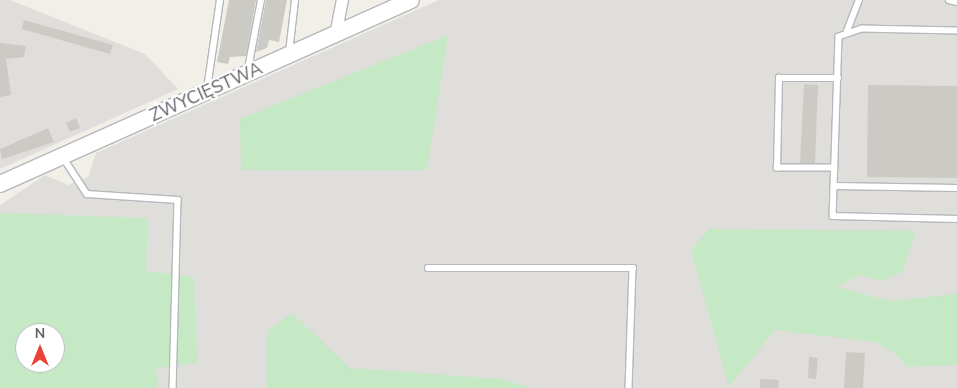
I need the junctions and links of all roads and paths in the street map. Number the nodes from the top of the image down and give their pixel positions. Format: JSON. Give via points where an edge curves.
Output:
{"nodes":[{"id":1,"x":220,"y":0,"type":"edge"},
{"id":2,"x":261,"y":0,"type":"edge"},
{"id":3,"x":295,"y":0,"type":"edge"},
{"id":4,"x":342,"y":0,"type":"edge"},
{"id":5,"x":411,"y":0,"type":"edge"},
{"id":6,"x":859,"y":0,"type":"edge"},
{"id":7,"x":949,"y":0,"type":"edge"},
{"id":8,"x":957,"y":2,"type":"edge"},
{"id":9,"x":847,"y":31,"type":"junction"},
{"id":10,"x":957,"y":31,"type":"edge"},
{"id":11,"x":335,"y":35,"type":"junction"},
{"id":12,"x":289,"y":55,"type":"junction"},
{"id":13,"x":247,"y":74,"type":"junction"},
{"id":14,"x":838,"y":78,"type":"junction"},
{"id":15,"x":207,"y":91,"type":"junction"},
{"id":16,"x":62,"y":156,"type":"junction"},
{"id":17,"x":835,"y":168,"type":"junction"},
{"id":18,"x":0,"y":184,"type":"edge"},
{"id":19,"x":834,"y":186,"type":"junction"},
{"id":20,"x":957,"y":188,"type":"edge"},
{"id":21,"x":957,"y":219,"type":"edge"},
{"id":22,"x":428,"y":268,"type":"dead end"},
{"id":23,"x":173,"y":388,"type":"edge"},
{"id":24,"x":629,"y":388,"type":"edge"}],
"edges":[{"from":1,"to":15,"type":"lane"},
{"from":2,"to":13,"type":"lane"},
{"from":3,"to":12,"type":"lane"},
{"from":4,"to":11,"type":"street"},
{"from":5,"to":11,"type":"street","name":"ZWYCIĘSTWA"},
{"from":6,"to":9,"type":"lane"},
{"from":7,"to":8,"type":"lane"},
{"from":9,"to":10,"type":"lane"},
{"from":9,"to":14,"type":"lane","via":[[839,37]]},
{"from":11,"to":12,"type":"street","name":"ZWYCIĘSTWA"},
{"from":12,"to":13,"type":"street","name":"ZWYCIĘSTWA"},
{"from":13,"to":15,"type":"street","name":"ZWYCIĘSTWA"},
{"from":14,"to":17,"type":"lane"},
{"from":14,"to":17,"type":"lane","via":[[779,78],[777,168]]},
{"from":15,"to":16,"type":"street","name":"ZWYCIĘSTWA"},
{"from":16,"to":18,"type":"street","name":"ZWYCIĘSTWA"},
{"from":16,"to":23,"type":"lane","via":[[87,194],[178,200]]},
{"from":17,"to":19,"type":"lane"},
{"from":19,"to":20,"type":"lane"},
{"from":19,"to":21,"type":"lane","via":[[833,216]]},
{"from":22,"to":24,"type":"lane","via":[[633,268]]}]}
